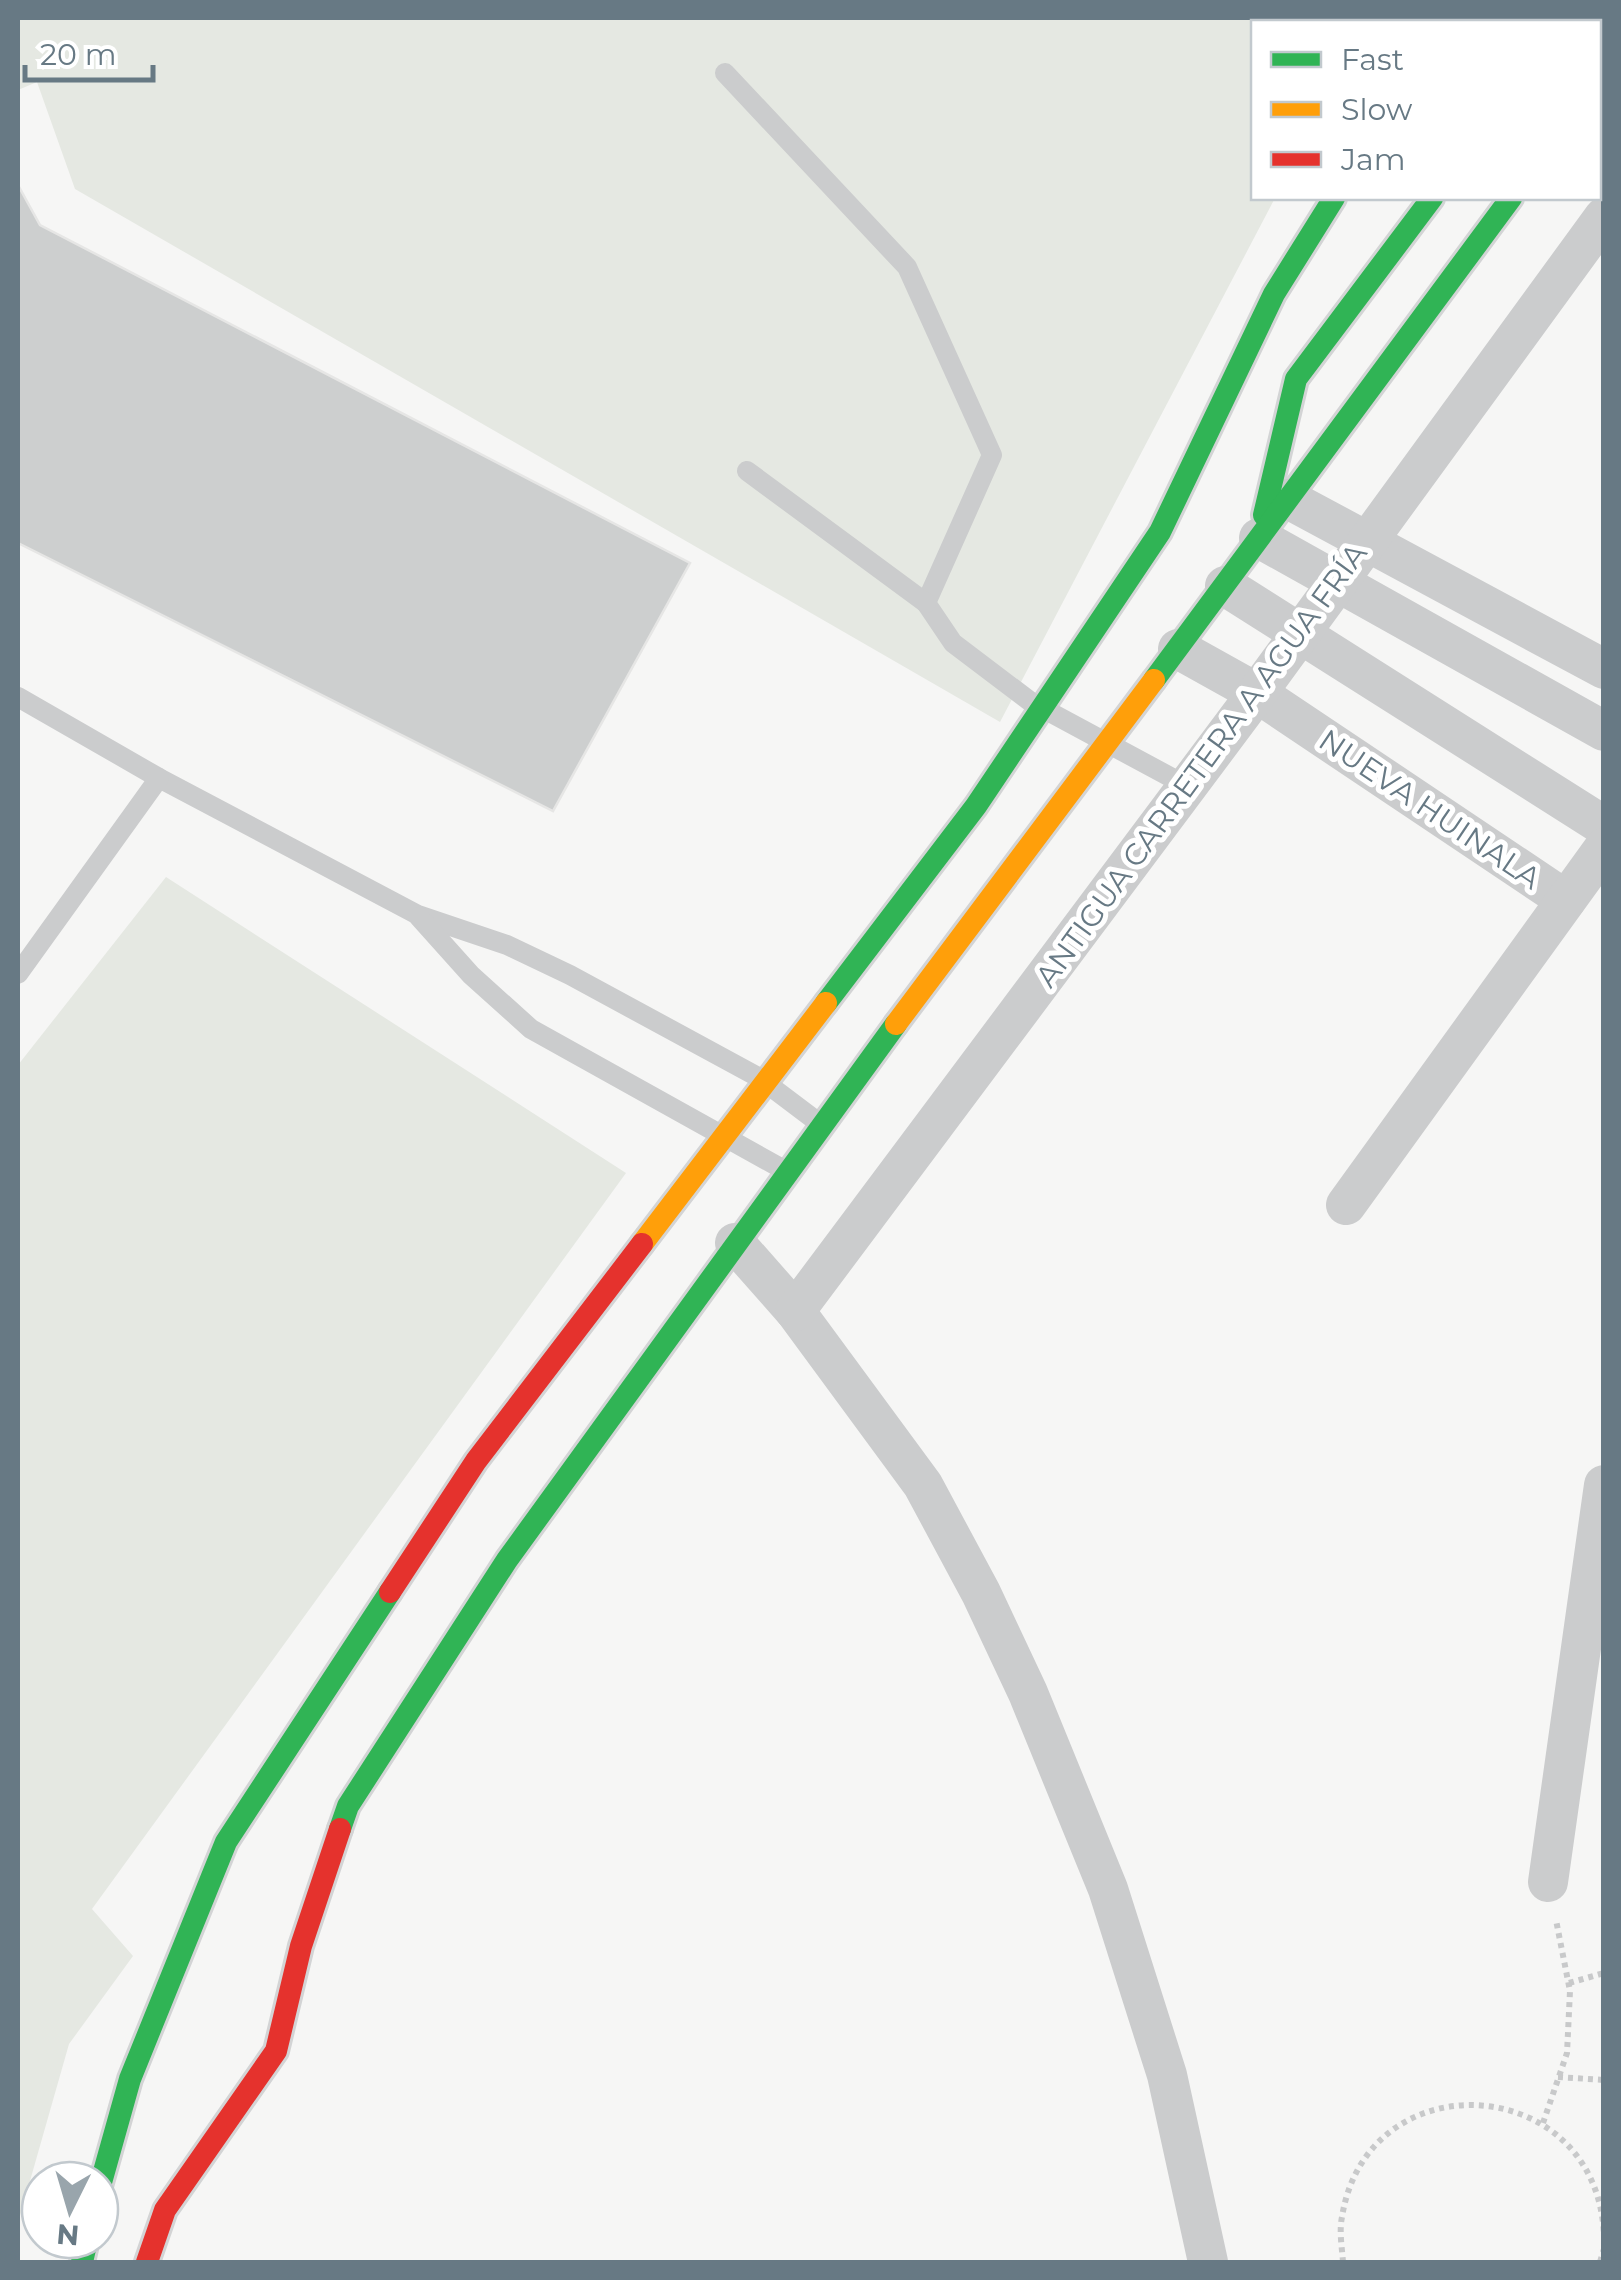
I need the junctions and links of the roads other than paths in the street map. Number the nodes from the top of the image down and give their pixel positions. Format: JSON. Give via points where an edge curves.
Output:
{"nodes":[{"id":1,"x":726,"y":73,"type":"dead end"},
{"id":2,"x":1333,"y":200,"type":"edge"},
{"id":3,"x":1430,"y":200,"type":"edge"},
{"id":4,"x":1510,"y":200,"type":"edge"},
{"id":5,"x":1604,"y":217,"type":"edge"},
{"id":6,"x":746,"y":471,"type":"dead end"},
{"id":7,"x":1288,"y":498,"type":"junction"},
{"id":8,"x":1259,"y":538,"type":"junction"},
{"id":9,"x":1365,"y":542,"type":"junction"},
{"id":10,"x":1336,"y":582,"type":"junction"},
{"id":11,"x":1225,"y":586,"type":"junction"},
{"id":12,"x":926,"y":602,"type":"junction"},
{"id":13,"x":1299,"y":635,"type":"junction"},
{"id":14,"x":1178,"y":649,"type":"junction"},
{"id":15,"x":1604,"y":668,"type":"edge"},
{"id":16,"x":1257,"y":692,"type":"junction"},
{"id":17,"x":18,"y":697,"type":"edge"},
{"id":18,"x":1042,"y":708,"type":"junction"},
{"id":19,"x":1604,"y":731,"type":"edge"},
{"id":20,"x":1106,"y":744,"type":"junction"},
{"id":21,"x":159,"y":778,"type":"junction"},
{"id":22,"x":1187,"y":786,"type":"junction"},
{"id":23,"x":1604,"y":826,"type":"edge"},
{"id":24,"x":1604,"y":848,"type":"edge"},
{"id":25,"x":1566,"y":900,"type":"junction"},
{"id":26,"x":418,"y":915,"type":"junction"},
{"id":27,"x":18,"y":974,"type":"edge"},
{"id":28,"x":765,"y":1082,"type":"junction"},
{"id":29,"x":820,"y":1124,"type":"junction"},
{"id":30,"x":725,"y":1135,"type":"junction"},
{"id":31,"x":787,"y":1172,"type":"junction"},
{"id":32,"x":1346,"y":1205,"type":"dead end"},
{"id":33,"x":735,"y":1243,"type":"junction"},
{"id":34,"x":795,"y":1311,"type":"junction"},
{"id":35,"x":1604,"y":1485,"type":"edge"},
{"id":36,"x":1548,"y":1882,"type":"road end"},
{"id":37,"x":107,"y":2160,"type":"edge"},
{"id":38,"x":147,"y":2262,"type":"edge"},
{"id":39,"x":1208,"y":2262,"type":"edge"}],
"edges":[{"from":1,"to":12,"type":"lane","via":[[907,267],[992,455]]},
{"from":2,"to":18,"type":"street","via":[[1274,294],[1160,532]]},
{"from":3,"to":8,"type":"street","via":[[1296,379]]},
{"from":4,"to":7,"type":"street"},
{"from":5,"to":9,"type":"street","name":"ANTIGUA CARRETERA A AGUA FRÍA"},
{"from":6,"to":12,"type":"lane"},
{"from":7,"to":8,"type":"street"},
{"from":7,"to":9,"type":"street"},
{"from":8,"to":10,"type":"street"},
{"from":8,"to":11,"type":"street"},
{"from":9,"to":10,"type":"street","name":"ANTIGUA CARRETERA A AGUA FRÍA"},
{"from":9,"to":15,"type":"street"},
{"from":10,"to":13,"type":"street","name":"ANTIGUA CARRETERA A AGUA FRÍA"},
{"from":10,"to":19,"type":"street"},
{"from":11,"to":13,"type":"street"},
{"from":11,"to":14,"type":"street"},
{"from":12,"to":18,"type":"lane","via":[[953,643]]},
{"from":13,"to":16,"type":"street","name":"ANTIGUA CARRETERA A AGUA FRÍA"},
{"from":13,"to":23,"type":"street"},
{"from":14,"to":16,"type":"street","name":"NUEVA HUINALA"},
{"from":14,"to":20,"type":"street"},
{"from":16,"to":22,"type":"street","name":"ANTIGUA CARRETERA A AGUA FRÍA"},
{"from":16,"to":25,"type":"street","name":"NUEVA HUINALA"},
{"from":17,"to":21,"type":"lane"},
{"from":18,"to":20,"type":"lane"},
{"from":18,"to":28,"type":"street","via":[[976,806]]},
{"from":20,"to":22,"type":"lane"},
{"from":20,"to":29,"type":"street"},
{"from":21,"to":26,"type":"lane"},
{"from":21,"to":27,"type":"lane"},
{"from":22,"to":34,"type":"street","name":"ANTIGUA CARRETERA A AGUA FRÍA"},
{"from":24,"to":25,"type":"street"},
{"from":25,"to":32,"type":"street","name":"NUEVA HUINALA"},
{"from":26,"to":28,"type":"lane","via":[[570,974]]},
{"from":26,"to":30,"type":"lane","via":[[531,1029]]},
{"from":28,"to":29,"type":"lane"},
{"from":28,"to":30,"type":"street"},
{"from":29,"to":31,"type":"street"},
{"from":30,"to":31,"type":"lane"},
{"from":30,"to":37,"type":"street","via":[[476,1461],[226,1842],[130,2079]]},
{"from":31,"to":33,"type":"street"},
{"from":33,"to":34,"type":"street"},
{"from":33,"to":38,"type":"street","via":[[507,1560],[348,1806],[301,1946],[276,2051],[165,2210]]},
{"from":34,"to":39,"type":"street","via":[[923,1484],[1028,1692],[1114,1908],[1166,2075]]},
{"from":35,"to":36,"type":"street"}]}
